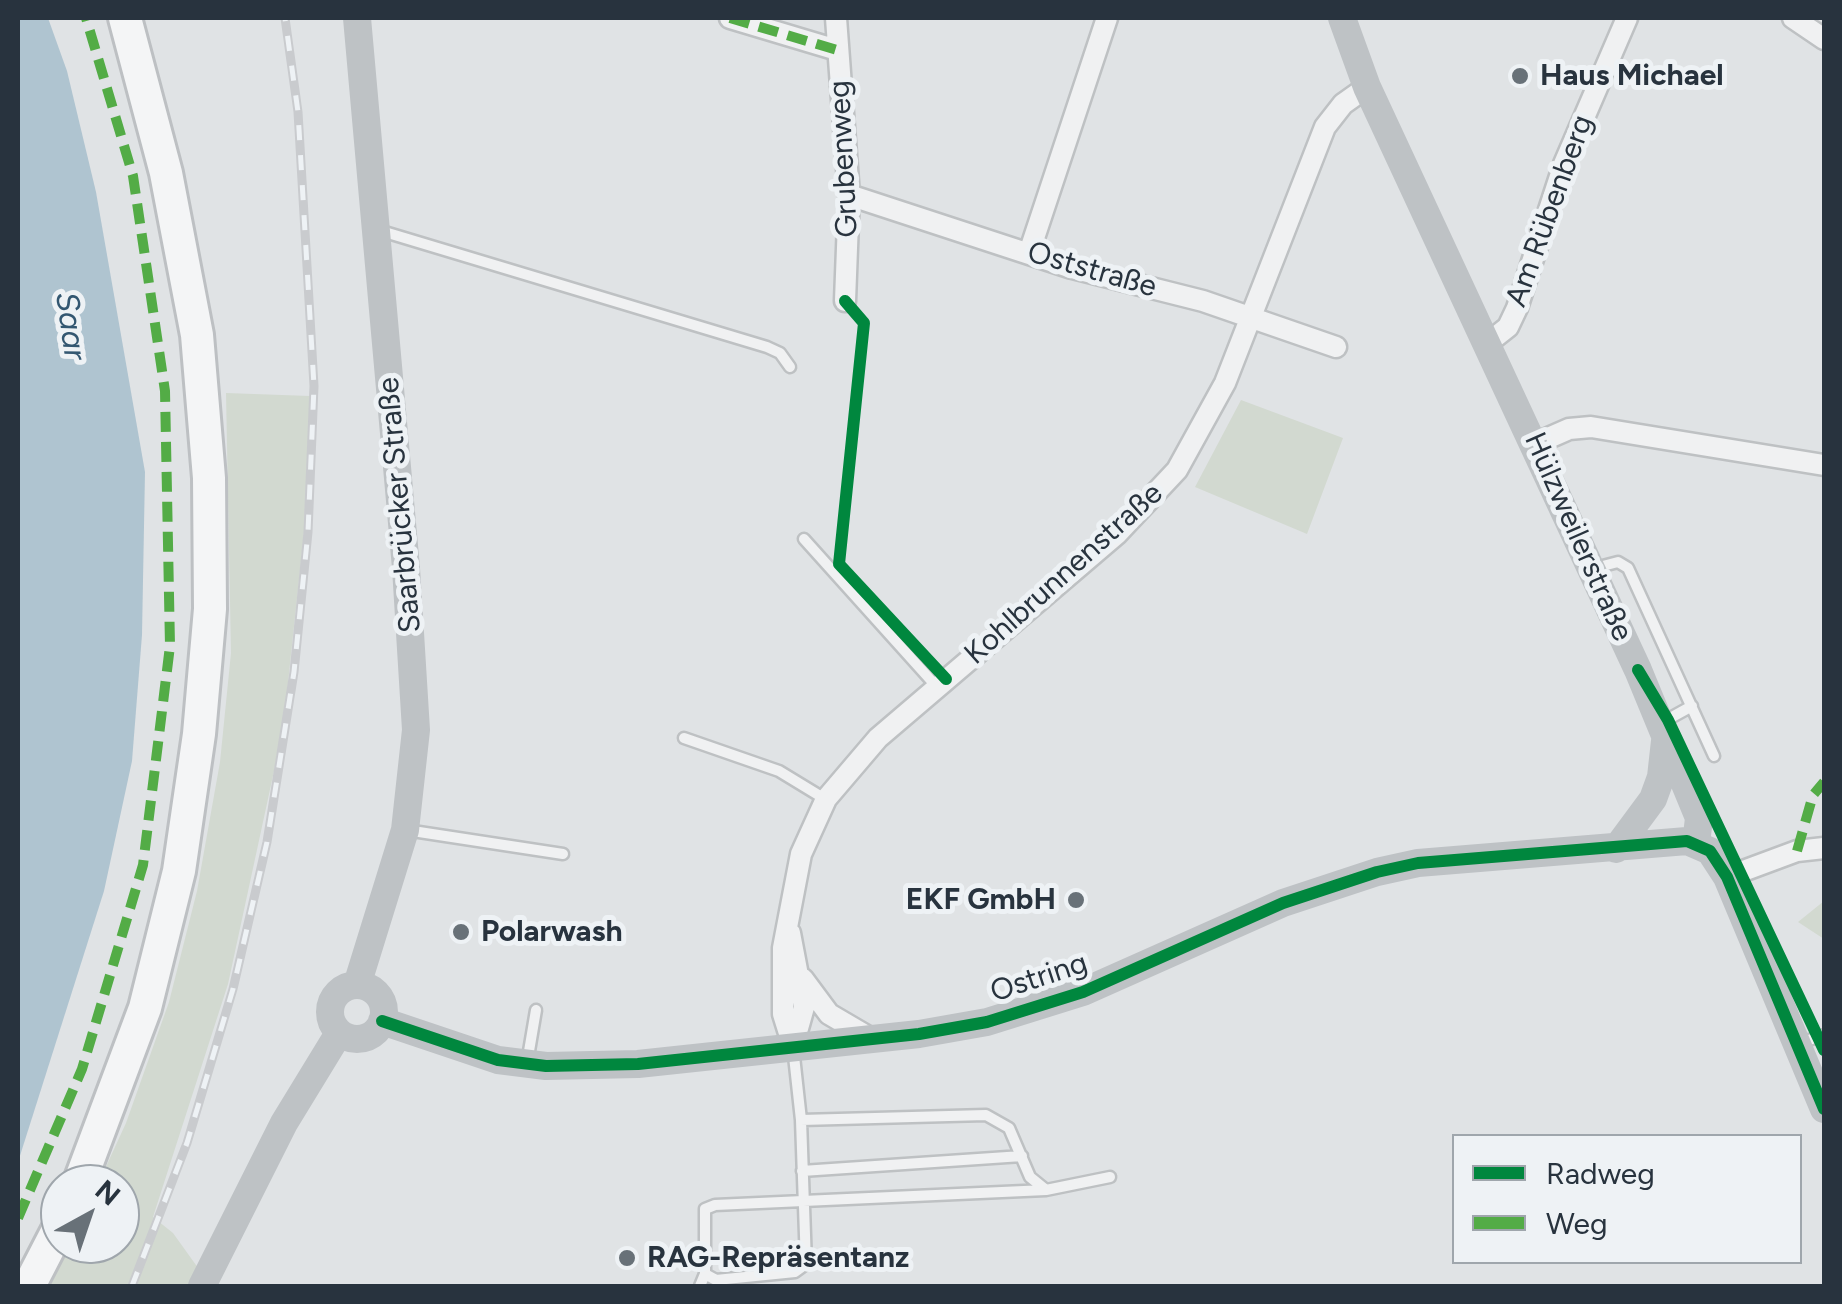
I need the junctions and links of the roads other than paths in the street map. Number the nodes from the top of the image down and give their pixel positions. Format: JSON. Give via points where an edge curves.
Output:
{"nodes":[{"id":1,"x":125,"y":18,"type":"edge"},
{"id":2,"x":357,"y":18,"type":"edge"},
{"id":3,"x":730,"y":18,"type":"edge"},
{"id":4,"x":836,"y":18,"type":"edge"},
{"id":5,"x":1107,"y":18,"type":"edge"},
{"id":6,"x":1342,"y":18,"type":"edge"},
{"id":7,"x":1627,"y":18,"type":"edge"},
{"id":8,"x":1793,"y":18,"type":"edge"},
{"id":9,"x":1821,"y":30,"type":"edge"},
{"id":10,"x":837,"y":50,"type":"junction"},
{"id":11,"x":1367,"y":87,"type":"junction"},
{"id":12,"x":849,"y":195,"type":"junction"},
{"id":13,"x":376,"y":230,"type":"junction"},
{"id":14,"x":1029,"y":254,"type":"junction"},
{"id":15,"x":845,"y":301,"type":"dead end"},
{"id":16,"x":1251,"y":316,"type":"junction"},
{"id":17,"x":1489,"y":342,"type":"junction"},
{"id":18,"x":1336,"y":347,"type":"dead end"},
{"id":19,"x":790,"y":367,"type":"dead end"},
{"id":20,"x":1536,"y":444,"type":"junction"},
{"id":21,"x":1824,"y":465,"type":"edge"},
{"id":22,"x":804,"y":538,"type":"dead end"},
{"id":23,"x":1594,"y":568,"type":"junction"},
{"id":24,"x":937,"y":687,"type":"junction"},
{"id":25,"x":1692,"y":706,"type":"junction"},
{"id":26,"x":1663,"y":729,"type":"junction"},
{"id":27,"x":684,"y":738,"type":"dead end"},
{"id":28,"x":1714,"y":756,"type":"dead end"},
{"id":29,"x":826,"y":800,"type":"junction"},
{"id":30,"x":405,"y":830,"type":"junction"},
{"id":31,"x":1696,"y":844,"type":"junction"},
{"id":32,"x":1616,"y":848,"type":"junction"},
{"id":33,"x":1824,"y":848,"type":"edge"},
{"id":34,"x":563,"y":854,"type":"dead end"},
{"id":35,"x":1728,"y":877,"type":"junction"},
{"id":36,"x":789,"y":931,"type":"junction"},
{"id":37,"x":800,"y":973,"type":"junction"},
{"id":38,"x":357,"y":985,"type":"junction"},
{"id":39,"x":536,"y":1010,"type":"dead end"},
{"id":40,"x":382,"y":1021,"type":"junction"},
{"id":41,"x":340,"y":1033,"type":"junction"},
{"id":42,"x":1824,"y":1034,"type":"edge"},
{"id":43,"x":872,"y":1039,"type":"junction"},
{"id":44,"x":1798,"y":1044,"type":"junction"},
{"id":45,"x":793,"y":1046,"type":"junction"},
{"id":46,"x":527,"y":1064,"type":"junction"},
{"id":47,"x":1824,"y":1109,"type":"edge"},
{"id":48,"x":801,"y":1120,"type":"junction"},
{"id":49,"x":1022,"y":1156,"type":"junction"},
{"id":50,"x":86,"y":1164,"type":"edge"},
{"id":51,"x":802,"y":1171,"type":"junction"},
{"id":52,"x":1110,"y":1177,"type":"dead end"},
{"id":53,"x":1046,"y":1190,"type":"junction"},
{"id":54,"x":803,"y":1202,"type":"junction"},
{"id":55,"x":706,"y":1274,"type":"junction"},
{"id":56,"x":207,"y":1285,"type":"edge"},
{"id":57,"x":700,"y":1286,"type":"edge"}],
"edges":[{"from":1,"to":50,"type":"main road","via":[[166,173],[197,335],[210,610],[179,871],[145,1008]]},
{"from":2,"to":13,"type":"street","name":"Saarbrücker Straße"},
{"from":3,"to":10,"type":"street"},
{"from":4,"to":10,"type":"street","name":"Grubenweg"},
{"from":5,"to":14,"type":"street"},
{"from":6,"to":11,"type":"street","name":"Hülzweilerstraße"},
{"from":7,"to":17,"type":"street","name":"Am Rübenberg","via":[[1564,164],[1518,308]]},
{"from":8,"to":9,"type":"street"},
{"from":10,"to":12,"type":"street","name":"Grubenweg"},
{"from":11,"to":16,"type":"street","name":"Kohlbrunnenstraße","via":[[1325,127]]},
{"from":11,"to":17,"type":"street","name":"Hülzweilerstraße"},
{"from":12,"to":14,"type":"street","name":"Oststraße"},
{"from":12,"to":15,"type":"street","name":"Grubenweg"},
{"from":13,"to":19,"type":"lane","via":[[768,346]]},
{"from":13,"to":30,"type":"street","name":"Saarbrücker Straße","via":[[414,691],[414,776]]},
{"from":14,"to":16,"type":"street","name":"Oststraße"},
{"from":16,"to":18,"type":"street","name":"Oststraße"},
{"from":16,"to":24,"type":"street","name":"Kohlbrunnenstraße","via":[[1212,414],[1155,496]]},
{"from":17,"to":20,"type":"street","name":"Hülzweilerstraße"},
{"from":20,"to":21,"type":"street","via":[[1590,427]]},
{"from":20,"to":23,"type":"street","name":"Hülzweilerstraße"},
{"from":22,"to":24,"type":"lane"},
{"from":23,"to":25,"type":"lane","via":[[1618,562],[1628,568]]},
{"from":23,"to":26,"type":"street","name":"Hülzweilerstraße"},
{"from":24,"to":29,"type":"street","name":"Kohlbrunnenstraße","via":[[857,760]]},
{"from":25,"to":26,"type":"lane"},
{"from":25,"to":28,"type":"lane"},
{"from":26,"to":31,"type":"street","name":"Hülzweilerstraße","via":[[1699,818]]},
{"from":26,"to":32,"type":"street","via":[[1658,786]]},
{"from":27,"to":29,"type":"lane","via":[[778,771]]},
{"from":29,"to":36,"type":"street","name":"Kohlbrunnenstraße","via":[[797,869]]},
{"from":30,"to":34,"type":"lane"},
{"from":30,"to":38,"type":"street","name":"Saarbrücker Straße"},
{"from":31,"to":32,"type":"street","name":"Ostring"},
{"from":31,"to":35,"type":"street"},
{"from":32,"to":43,"type":"street","name":"Ostring","via":[[1377,872],[1283,903],[1033,1010]]},
{"from":33,"to":35,"type":"street"},
{"from":35,"to":44,"type":"street"},
{"from":36,"to":37,"type":"street","name":"Kohlbrunnenstraße"},
{"from":36,"to":45,"type":"street","name":"Kohlbrunnenstraße","via":[[782,1001]]},
{"from":37,"to":43,"type":"street","name":"Kohlbrunnenstraße","via":[[828,1014]]},
{"from":37,"to":45,"type":"street","name":"Kohlbrunnenstraße","via":[[803,1022]]},
{"from":38,"to":40,"type":"street","via":[[379,996]]},
{"from":38,"to":41,"type":"street","via":[[332,1001],[330,1018]]},
{"from":39,"to":46,"type":"lane"},
{"from":40,"to":41,"type":"street","via":[[364,1038]]},
{"from":40,"to":46,"type":"street","name":"Ostring"},
{"from":41,"to":56,"type":"street","via":[[310,1076]]},
{"from":42,"to":44,"type":"lane"},
{"from":43,"to":45,"type":"street","name":"Ostring"},
{"from":44,"to":47,"type":"street"},
{"from":45,"to":46,"type":"street","name":"Ostring","via":[[638,1064]]},
{"from":45,"to":48,"type":"lane"},
{"from":48,"to":49,"type":"lane","via":[[986,1116],[1009,1128]]},
{"from":48,"to":51,"type":"lane"},
{"from":49,"to":51,"type":"lane"},
{"from":49,"to":53,"type":"lane","via":[[1030,1177]]},
{"from":51,"to":54,"type":"lane"},
{"from":52,"to":53,"type":"lane"},
{"from":53,"to":54,"type":"lane"},
{"from":54,"to":55,"type":"lane","via":[[705,1209]]},
{"from":54,"to":55,"type":"lane","via":[[806,1264],[796,1272],[716,1280]]},
{"from":55,"to":57,"type":"lane"}]}
